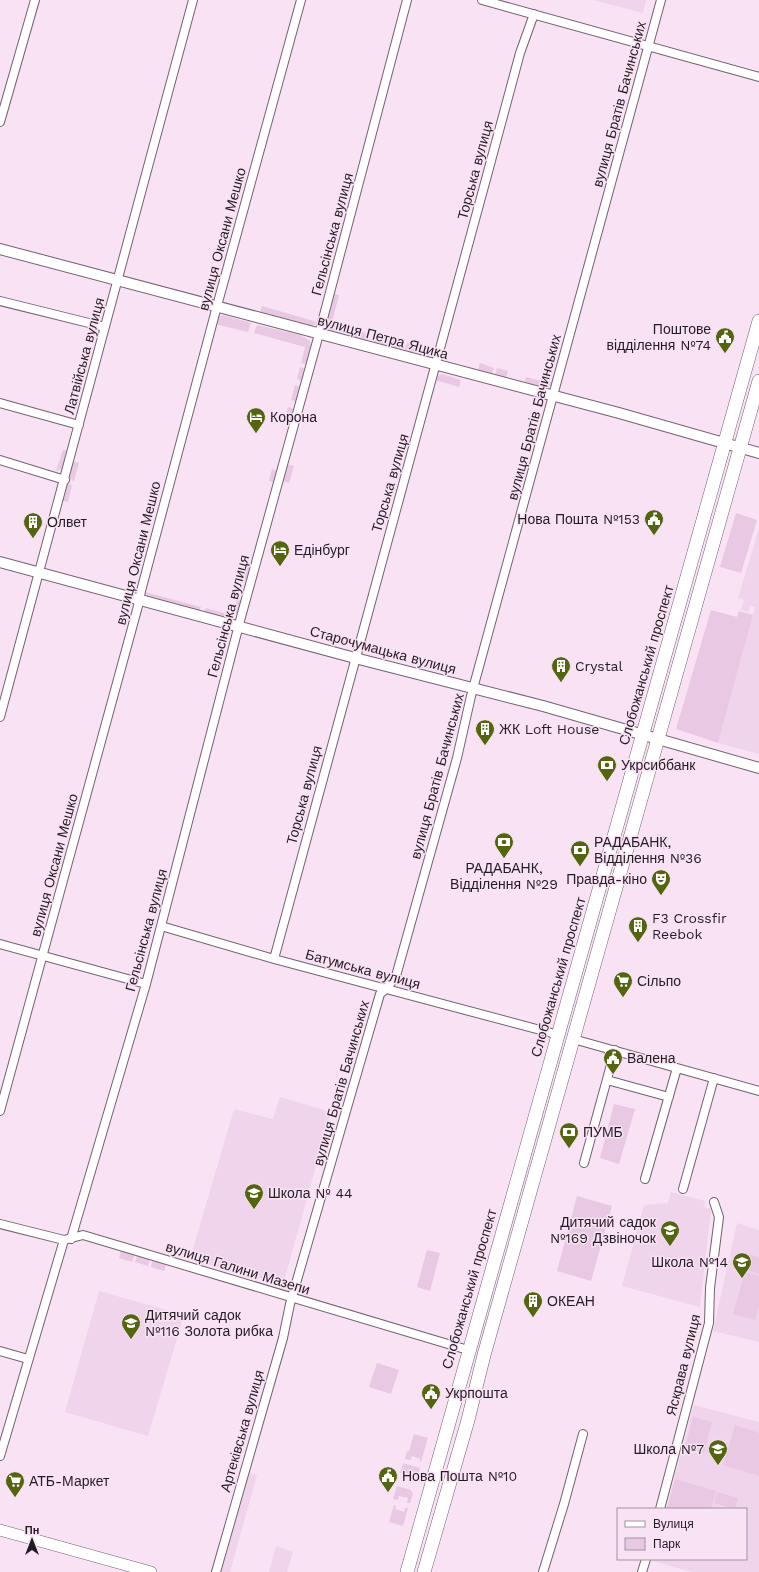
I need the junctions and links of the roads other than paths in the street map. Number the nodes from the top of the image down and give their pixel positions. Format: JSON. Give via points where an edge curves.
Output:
{"nodes":[{"id":1,"x":35,"y":0,"type":"edge"},
{"id":2,"x":192,"y":0,"type":"edge"},
{"id":3,"x":301,"y":0,"type":"edge"},
{"id":4,"x":407,"y":0,"type":"edge"},
{"id":5,"x":482,"y":0,"type":"edge"},
{"id":6,"x":661,"y":0,"type":"edge"},
{"id":7,"x":534,"y":14,"type":"junction"},
{"id":8,"x":648,"y":46,"type":"junction"},
{"id":9,"x":759,"y":77,"type":"edge"},
{"id":10,"x":0,"y":122,"type":"edge"},
{"id":11,"x":0,"y":249,"type":"edge"},
{"id":12,"x":117,"y":280,"type":"junction"},
{"id":13,"x":0,"y":301,"type":"edge"},
{"id":14,"x":217,"y":306,"type":"junction"},
{"id":15,"x":759,"y":321,"type":"edge"},
{"id":16,"x":105,"y":327,"type":"junction"},
{"id":17,"x":319,"y":334,"type":"junction"},
{"id":18,"x":436,"y":366,"type":"junction"},
{"id":19,"x":759,"y":381,"type":"edge"},
{"id":20,"x":553,"y":395,"type":"junction"},
{"id":21,"x":0,"y":403,"type":"edge"},
{"id":22,"x":79,"y":425,"type":"junction"},
{"id":23,"x":726,"y":443,"type":"junction"},
{"id":24,"x":740,"y":447,"type":"junction"},
{"id":25,"x":759,"y":453,"type":"edge"},
{"id":26,"x":0,"y":460,"type":"edge"},
{"id":27,"x":65,"y":480,"type":"junction"},
{"id":28,"x":0,"y":562,"type":"edge"},
{"id":29,"x":40,"y":573,"type":"junction"},
{"id":30,"x":140,"y":600,"type":"junction"},
{"id":31,"x":239,"y":626,"type":"junction"},
{"id":32,"x":355,"y":658,"type":"junction"},
{"id":33,"x":473,"y":688,"type":"junction"},
{"id":34,"x":0,"y":718,"type":"edge"},
{"id":35,"x":643,"y":734,"type":"junction"},
{"id":36,"x":657,"y":738,"type":"junction"},
{"id":37,"x":759,"y":768,"type":"edge"},
{"id":38,"x":161,"y":926,"type":"junction"},
{"id":39,"x":0,"y":944,"type":"edge"},
{"id":40,"x":42,"y":955,"type":"junction"},
{"id":41,"x":274,"y":959,"type":"junction"},
{"id":42,"x":146,"y":984,"type":"junction"},
{"id":43,"x":386,"y":989,"type":"junction"},
{"id":44,"x":559,"y":1035,"type":"junction"},
{"id":45,"x":574,"y":1039,"type":"junction"},
{"id":46,"x":616,"y":1050,"type":"junction"},
{"id":47,"x":677,"y":1068,"type":"junction"},
{"id":48,"x":714,"y":1078,"type":"junction"},
{"id":49,"x":607,"y":1080,"type":"junction"},
{"id":50,"x":759,"y":1091,"type":"edge"},
{"id":51,"x":669,"y":1097,"type":"junction"},
{"id":52,"x":0,"y":1111,"type":"edge"},
{"id":53,"x":584,"y":1163,"type":"dead end"},
{"id":54,"x":646,"y":1179,"type":"dead end"},
{"id":55,"x":683,"y":1189,"type":"dead end"},
{"id":56,"x":714,"y":1202,"type":"dead end"},
{"id":57,"x":0,"y":1224,"type":"edge"},
{"id":58,"x":67,"y":1239,"type":"junction"},
{"id":59,"x":292,"y":1297,"type":"junction"},
{"id":60,"x":468,"y":1350,"type":"junction"},
{"id":61,"x":0,"y":1351,"type":"edge"},
{"id":62,"x":28,"y":1359,"type":"junction"},
{"id":63,"x":583,"y":1434,"type":"dead end"},
{"id":64,"x":0,"y":1456,"type":"edge"},
{"id":65,"x":660,"y":1508,"type":"edge"},
{"id":66,"x":0,"y":1530,"type":"edge"},
{"id":67,"x":646,"y":1560,"type":"edge"},
{"id":68,"x":152,"y":1572,"type":"edge"},
{"id":69,"x":216,"y":1572,"type":"edge"},
{"id":70,"x":406,"y":1572,"type":"edge"},
{"id":71,"x":424,"y":1572,"type":"edge"},
{"id":72,"x":543,"y":1572,"type":"edge"},
{"id":73,"x":642,"y":1572,"type":"edge"}],
"edges":[{"from":1,"to":10,"type":"street"},
{"from":2,"to":12,"type":"street","name":"Латвійська вулиця"},
{"from":3,"to":14,"type":"street","name":"вулиця Оксани Мешко"},
{"from":4,"to":17,"type":"street","name":"Гельсінська вулиця"},
{"from":5,"to":7,"type":"street"},
{"from":6,"to":8,"type":"street","name":"вулиця Братів Бачинських"},
{"from":7,"to":8,"type":"street"},
{"from":7,"to":18,"type":"street","name":"Торська вулиця","via":[[520,53]]},
{"from":8,"to":9,"type":"street"},
{"from":8,"to":20,"type":"street","name":"вулиця Братів Бачинських"},
{"from":11,"to":12,"type":"street","name":"вулиця Петра Яцика"},
{"from":12,"to":14,"type":"street","name":"вулиця Петра Яцика"},
{"from":12,"to":16,"type":"street","name":"Латвійська вулиця"},
{"from":13,"to":16,"type":"street"},
{"from":14,"to":17,"type":"street","name":"вулиця Петра Яцика"},
{"from":14,"to":30,"type":"street","name":"вулиця Оксани Мешко"},
{"from":15,"to":23,"type":"main road","name":"Слобожанський проспект"},
{"from":16,"to":22,"type":"street","name":"Латвійська вулиця"},
{"from":17,"to":18,"type":"street","name":"вулиця Петра Яцика"},
{"from":17,"to":31,"type":"street","name":"Гельсінська вулиця"},
{"from":18,"to":20,"type":"street","name":"вулиця Петра Яцика"},
{"from":18,"to":32,"type":"street","name":"Торська вулиця"},
{"from":19,"to":24,"type":"main road"},
{"from":20,"to":23,"type":"street","name":"вулиця Петра Яцика"},
{"from":20,"to":33,"type":"street","name":"вулиця Братів Бачинських"},
{"from":21,"to":22,"type":"street"},
{"from":22,"to":27,"type":"street","name":"Латвійська вулиця"},
{"from":23,"to":24,"type":"street","name":"вулиця Петра Яцика"},
{"from":23,"to":35,"type":"main road","name":"Слобожанський проспект"},
{"from":24,"to":25,"type":"street","name":"вулиця Петра Яцика"},
{"from":24,"to":36,"type":"main road"},
{"from":26,"to":27,"type":"street"},
{"from":27,"to":29,"type":"street","name":"Латвійська вулиця"},
{"from":28,"to":29,"type":"street","name":"Старочумацька вулиця"},
{"from":29,"to":30,"type":"street","name":"Старочумацька вулиця"},
{"from":29,"to":34,"type":"street","name":"Латвійська вулиця"},
{"from":30,"to":31,"type":"street","name":"Старочумацька вулиця"},
{"from":30,"to":40,"type":"street","name":"вулиця Оксани Мешко"},
{"from":31,"to":32,"type":"street","name":"Старочумацька вулиця"},
{"from":31,"to":38,"type":"street","name":"Гельсінська вулиця"},
{"from":32,"to":33,"type":"street","name":"Старочумацька вулиця"},
{"from":32,"to":41,"type":"street","name":"Торська вулиця"},
{"from":33,"to":35,"type":"street","name":"Старочумацька вулиця"},
{"from":33,"to":43,"type":"street","name":"вулиця Братів Бачинських","via":[[457,758],[396,976]]},
{"from":35,"to":36,"type":"street","name":"Старочумацька вулиця"},
{"from":35,"to":44,"type":"main road","name":"Слобожанський проспект"},
{"from":36,"to":37,"type":"street","name":"Старочумацька вулиця"},
{"from":36,"to":45,"type":"main road"},
{"from":38,"to":41,"type":"street","name":"Батумська вулиця"},
{"from":38,"to":42,"type":"street","name":"Гельсінська вулиця"},
{"from":39,"to":40,"type":"street"},
{"from":40,"to":42,"type":"street"},
{"from":40,"to":52,"type":"street","name":"вулиця Оксани Мешко"},
{"from":41,"to":43,"type":"street","name":"Батумська вулиця"},
{"from":42,"to":58,"type":"street","name":"Гельсінська вулиця"},
{"from":43,"to":44,"type":"street","name":"Батумська вулиця"},
{"from":43,"to":59,"type":"street","name":"вулиця Братів Бачинських","via":[[380,994]]},
{"from":44,"to":60,"type":"main road","name":"Слобожанський проспект"},
{"from":45,"to":46,"type":"street"},
{"from":45,"to":71,"type":"main road"},
{"from":46,"to":47,"type":"street"},
{"from":46,"to":49,"type":"street"},
{"from":47,"to":48,"type":"street"},
{"from":47,"to":51,"type":"street"},
{"from":48,"to":50,"type":"street"},
{"from":48,"to":55,"type":"street"},
{"from":49,"to":51,"type":"street"},
{"from":49,"to":53,"type":"street"},
{"from":51,"to":54,"type":"street"},
{"from":56,"to":65,"type":"street","name":"Яскрава вулиця","via":[[720,1217],[710,1288],[709,1323]]},
{"from":57,"to":58,"type":"street","name":"вулиця Галини Мазепи"},
{"from":58,"to":59,"type":"street","name":"вулиця Галини Мазепи","via":[[83,1235]]},
{"from":58,"to":62,"type":"street","name":"Гельсінська вулиця"},
{"from":59,"to":60,"type":"street","name":"вулиця Галини Мазепи"},
{"from":59,"to":69,"type":"street","name":"Артеківська вулиця","via":[[283,1338]]},
{"from":60,"to":70,"type":"main road","name":"Слобожанський проспект"},
{"from":61,"to":62,"type":"street"},
{"from":62,"to":64,"type":"street","name":"Гельсінська вулиця"},
{"from":63,"to":72,"type":"street"},
{"from":66,"to":68,"type":"main road"},
{"from":67,"to":73,"type":"street"}]}
